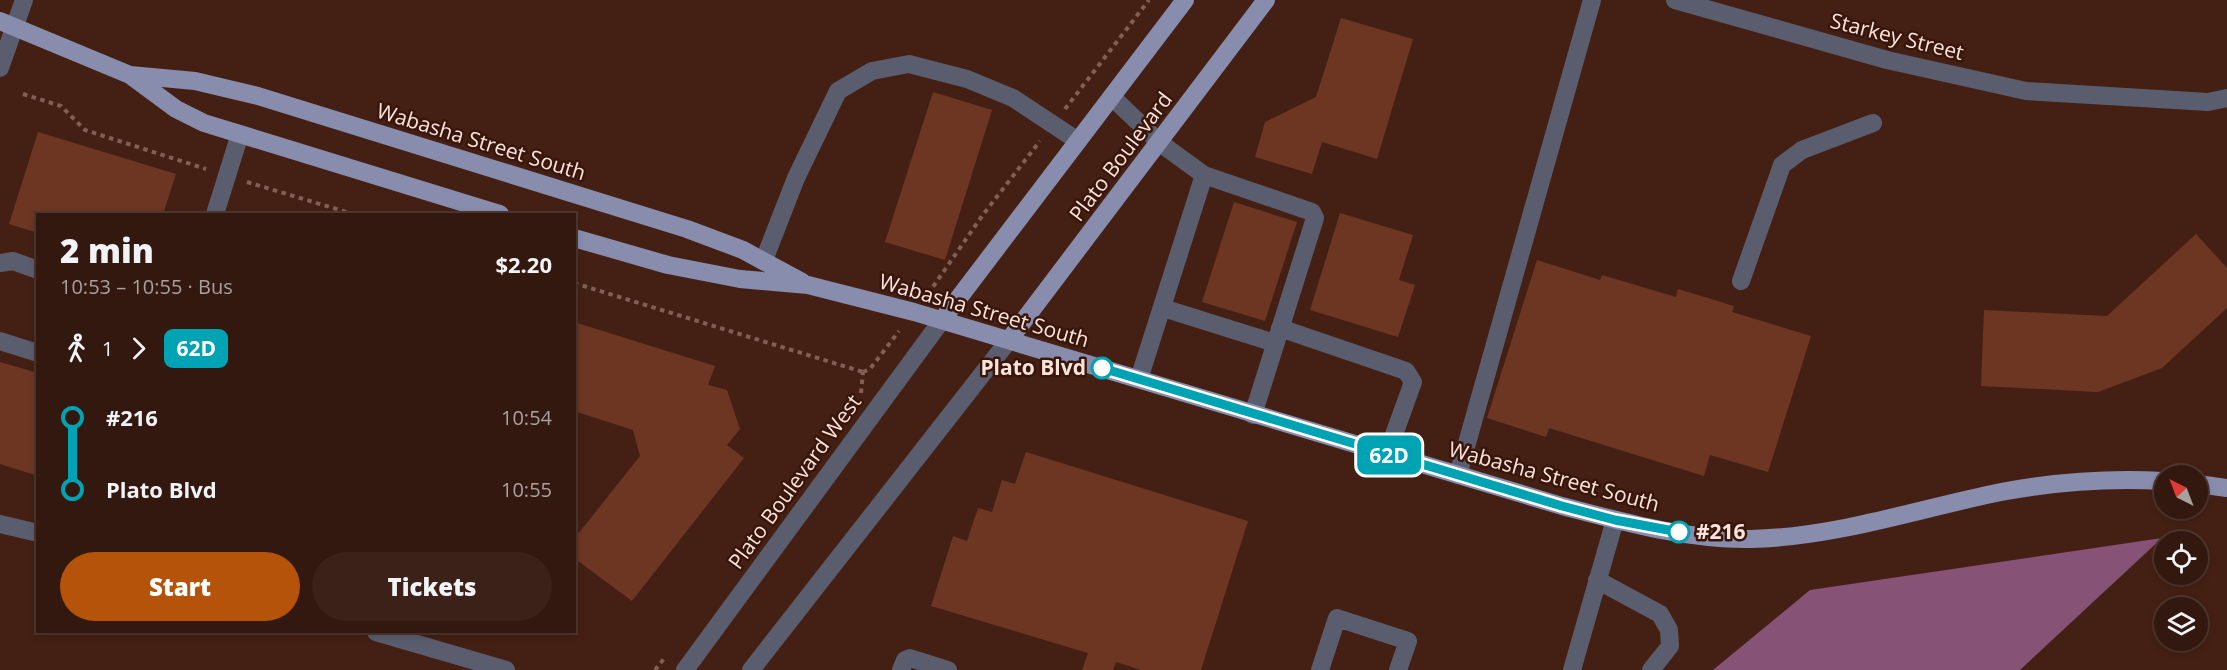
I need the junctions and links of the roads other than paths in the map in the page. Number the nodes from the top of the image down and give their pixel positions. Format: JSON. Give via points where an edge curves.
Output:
{"nodes":[{"id":1,"x":24,"y":0,"type":"edge"},
{"id":2,"x":1185,"y":0,"type":"edge"},
{"id":3,"x":1266,"y":0,"type":"edge"},
{"id":4,"x":1592,"y":0,"type":"edge"},
{"id":5,"x":1675,"y":0,"type":"edge"},
{"id":6,"x":7,"y":24,"type":"edge"},
{"id":7,"x":0,"y":68,"type":"edge"},
{"id":8,"x":130,"y":75,"type":"junction"},
{"id":9,"x":1112,"y":97,"type":"junction"},
{"id":10,"x":2227,"y":98,"type":"edge"},
{"id":11,"x":1873,"y":123,"type":"dead end"},
{"id":12,"x":240,"y":134,"type":"junction"},
{"id":13,"x":1078,"y":141,"type":"junction"},
{"id":14,"x":1160,"y":143,"type":"junction"},
{"id":15,"x":1204,"y":176,"type":"junction"},
{"id":16,"x":215,"y":213,"type":"edge"},
{"id":17,"x":497,"y":213,"type":"edge"},
{"id":18,"x":576,"y":239,"type":"edge"},
{"id":19,"x":764,"y":260,"type":"junction"},
{"id":20,"x":0,"y":263,"type":"edge"},
{"id":21,"x":36,"y":269,"type":"edge"},
{"id":22,"x":1741,"y":281,"type":"dead end"},
{"id":23,"x":808,"y":285,"type":"junction"},
{"id":24,"x":1162,"y":308,"type":"junction"},
{"id":25,"x":942,"y":320,"type":"junction"},
{"id":26,"x":1278,"y":336,"type":"junction"},
{"id":27,"x":1010,"y":340,"type":"junction"},
{"id":28,"x":0,"y":341,"type":"edge"},
{"id":29,"x":36,"y":352,"type":"edge"},
{"id":30,"x":1139,"y":379,"type":"junction"},
{"id":31,"x":1253,"y":415,"type":"junction"},
{"id":32,"x":1387,"y":454,"type":"junction"},
{"id":33,"x":1458,"y":475,"type":"junction"},
{"id":34,"x":2154,"y":481,"type":"edge"},
{"id":35,"x":2208,"y":485,"type":"edge"},
{"id":36,"x":2227,"y":488,"type":"edge"},
{"id":37,"x":1615,"y":520,"type":"junction"},
{"id":38,"x":0,"y":524,"type":"edge"},
{"id":39,"x":36,"y":533,"type":"edge"},
{"id":40,"x":1597,"y":580,"type":"junction"},
{"id":41,"x":380,"y":633,"type":"edge"},
{"id":42,"x":506,"y":670,"type":"edge"},
{"id":43,"x":685,"y":670,"type":"edge"},
{"id":44,"x":751,"y":670,"type":"edge"},
{"id":45,"x":902,"y":670,"type":"edge"},
{"id":46,"x":948,"y":670,"type":"edge"},
{"id":47,"x":1320,"y":670,"type":"edge"},
{"id":48,"x":1398,"y":670,"type":"edge"},
{"id":49,"x":1572,"y":670,"type":"edge"},
{"id":50,"x":1651,"y":670,"type":"edge"}],
"edges":[{"from":1,"to":6,"type":"street"},
{"from":2,"to":9,"type":"main road","name":"Plato Boulevard"},
{"from":3,"to":14,"type":"main road","name":"Plato Boulevard"},
{"from":4,"to":33,"type":"street"},
{"from":5,"to":10,"type":"street","name":"Starkey Street","via":[[1887,60],[2026,91],[2208,102]]},
{"from":6,"to":7,"type":"street"},
{"from":6,"to":8,"type":"main road","name":"Wabasha Street South"},
{"from":8,"to":12,"type":"main road","name":"Wabasha Street South","via":[[176,109]]},
{"from":8,"to":19,"type":"main road","name":"Wabasha Street South","via":[[195,81],[258,96],[687,229]]},
{"from":9,"to":13,"type":"main road","name":"Plato Boulevard"},
{"from":9,"to":14,"type":"street"},
{"from":11,"to":22,"type":"street","via":[[1802,150],[1782,165]]},
{"from":12,"to":16,"type":"street"},
{"from":12,"to":17,"type":"main road","name":"Wabasha Street South"},
{"from":13,"to":19,"type":"street","via":[[1013,98],[968,79],[909,64],[872,71],[838,91],[796,178]]},
{"from":13,"to":25,"type":"main road","name":"Plato Boulevard"},
{"from":14,"to":15,"type":"street"},
{"from":14,"to":27,"type":"main road","name":"Plato Boulevard"},
{"from":15,"to":24,"type":"street"},
{"from":15,"to":26,"type":"street","via":[[1312,212],[1315,218]]},
{"from":18,"to":23,"type":"main road","name":"Wabasha Street South","via":[[716,275]]},
{"from":19,"to":23,"type":"main road","name":"Wabasha Street South"},
{"from":20,"to":21,"type":"street","via":[[13,261]]},
{"from":23,"to":25,"type":"main road","name":"Wabasha Street South"},
{"from":24,"to":26,"type":"street"},
{"from":24,"to":30,"type":"street"},
{"from":25,"to":27,"type":"main road","name":"Wabasha Street South"},
{"from":25,"to":43,"type":"street","name":"Plato Boulevard West"},
{"from":26,"to":31,"type":"street"},
{"from":26,"to":32,"type":"street","via":[[1406,371],[1413,382]]},
{"from":27,"to":30,"type":"main road","name":"Wabasha Street South"},
{"from":27,"to":44,"type":"street"},
{"from":28,"to":29,"type":"street"},
{"from":30,"to":31,"type":"main road","name":"Wabasha Street South"},
{"from":31,"to":32,"type":"main road","name":"Wabasha Street South"},
{"from":32,"to":33,"type":"main road","name":"Wabasha Street South"},
{"from":33,"to":37,"type":"main road","name":"Wabasha Street South"},
{"from":34,"to":37,"type":"main road","name":"Wabasha Street South","via":[[2098,482],[2003,492],[1840,530],[1784,537],[1700,535]]},
{"from":35,"to":36,"type":"main road"},
{"from":37,"to":40,"type":"street"},
{"from":38,"to":39,"type":"street"},
{"from":40,"to":49,"type":"street"},
{"from":40,"to":50,"type":"street","via":[[1660,614],[1669,630],[1670,646]]},
{"from":41,"to":42,"type":"street"},
{"from":45,"to":46,"type":"street","via":[[905,660],[910,658]]},
{"from":47,"to":48,"type":"street","via":[[1337,618],[1408,641]]}]}
